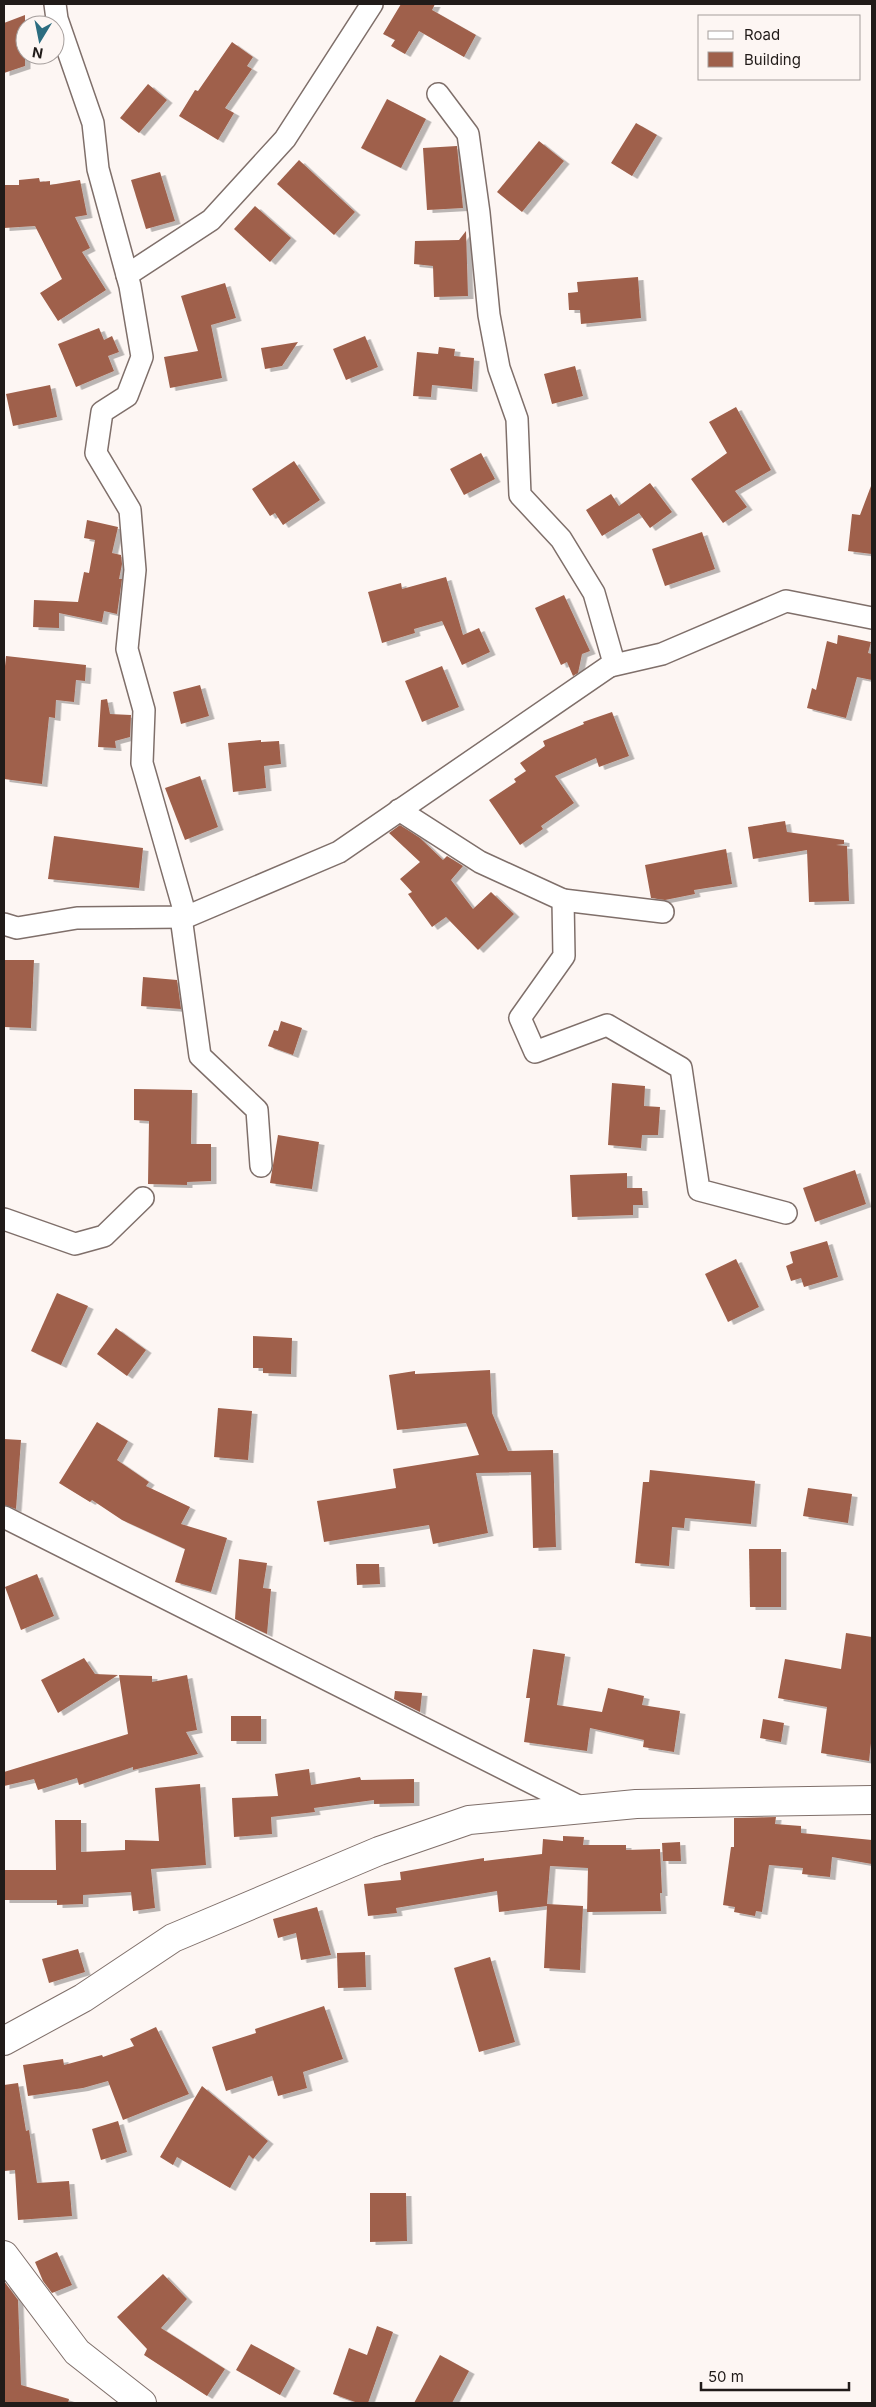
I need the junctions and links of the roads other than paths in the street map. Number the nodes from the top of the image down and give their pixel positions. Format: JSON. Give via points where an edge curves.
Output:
{"nodes":[{"id":1,"x":54,"y":4,"type":"edge"},
{"id":2,"x":372,"y":4,"type":"edge"},
{"id":3,"x":438,"y":94,"type":"dead end"},
{"id":4,"x":127,"y":275,"type":"junction"},
{"id":5,"x":872,"y":618,"type":"edge"},
{"id":6,"x":610,"y":666,"type":"junction"},
{"id":7,"x":399,"y":810,"type":"junction"},
{"id":8,"x":563,"y":900,"type":"junction"},
{"id":9,"x":663,"y":912,"type":"dead end"},
{"id":10,"x":183,"y":917,"type":"junction"},
{"id":11,"x":4,"y":924,"type":"edge"},
{"id":12,"x":261,"y":1166,"type":"dead end"},
{"id":13,"x":143,"y":1198,"type":"dead end"},
{"id":14,"x":786,"y":1213,"type":"dead end"},
{"id":15,"x":4,"y":1219,"type":"edge"},
{"id":16,"x":4,"y":1517,"type":"edge"},
{"id":17,"x":872,"y":1800,"type":"edge"},
{"id":18,"x":584,"y":1809,"type":"junction"},
{"id":19,"x":4,"y":2041,"type":"edge"},
{"id":20,"x":4,"y":2255,"type":"edge"},
{"id":21,"x":142,"y":2403,"type":"edge"}],
"edges":[{"from":1,"to":4,"type":"street","via":[[93,123],[98,169]]},
{"from":2,"to":4,"type":"street","via":[[285,139],[211,220]]},
{"from":3,"to":6,"type":"street","via":[[468,134],[489,315],[499,368],[517,419],[520,495],[561,539],[594,593],[614,663]]},
{"from":4,"to":10,"type":"street","via":[[142,357],[127,396],[102,412],[96,453],[130,510],[135,570],[127,649],[144,710],[142,763]]},
{"from":5,"to":6,"type":"street","via":[[786,601],[662,654]]},
{"from":6,"to":7,"type":"street"},
{"from":7,"to":8,"type":"street","via":[[480,862]]},
{"from":7,"to":10,"type":"street","via":[[339,852]]},
{"from":8,"to":9,"type":"street"},
{"from":8,"to":14,"type":"street","via":[[564,956],[520,1018],[535,1052],[607,1025],[681,1068],[699,1190]]},
{"from":10,"to":11,"type":"street","via":[[77,918],[17,928]]},
{"from":10,"to":12,"type":"street","via":[[200,1056],[257,1110]]},
{"from":13,"to":15,"type":"street","via":[[104,1236],[74,1244]]},
{"from":16,"to":18,"type":"street"},
{"from":17,"to":18,"type":"main road","via":[[636,1804]]},
{"from":18,"to":19,"type":"main road","via":[[468,1820],[379,1851],[173,1938],[83,1998]]},
{"from":20,"to":21,"type":"main road","via":[[77,2352]]}]}
